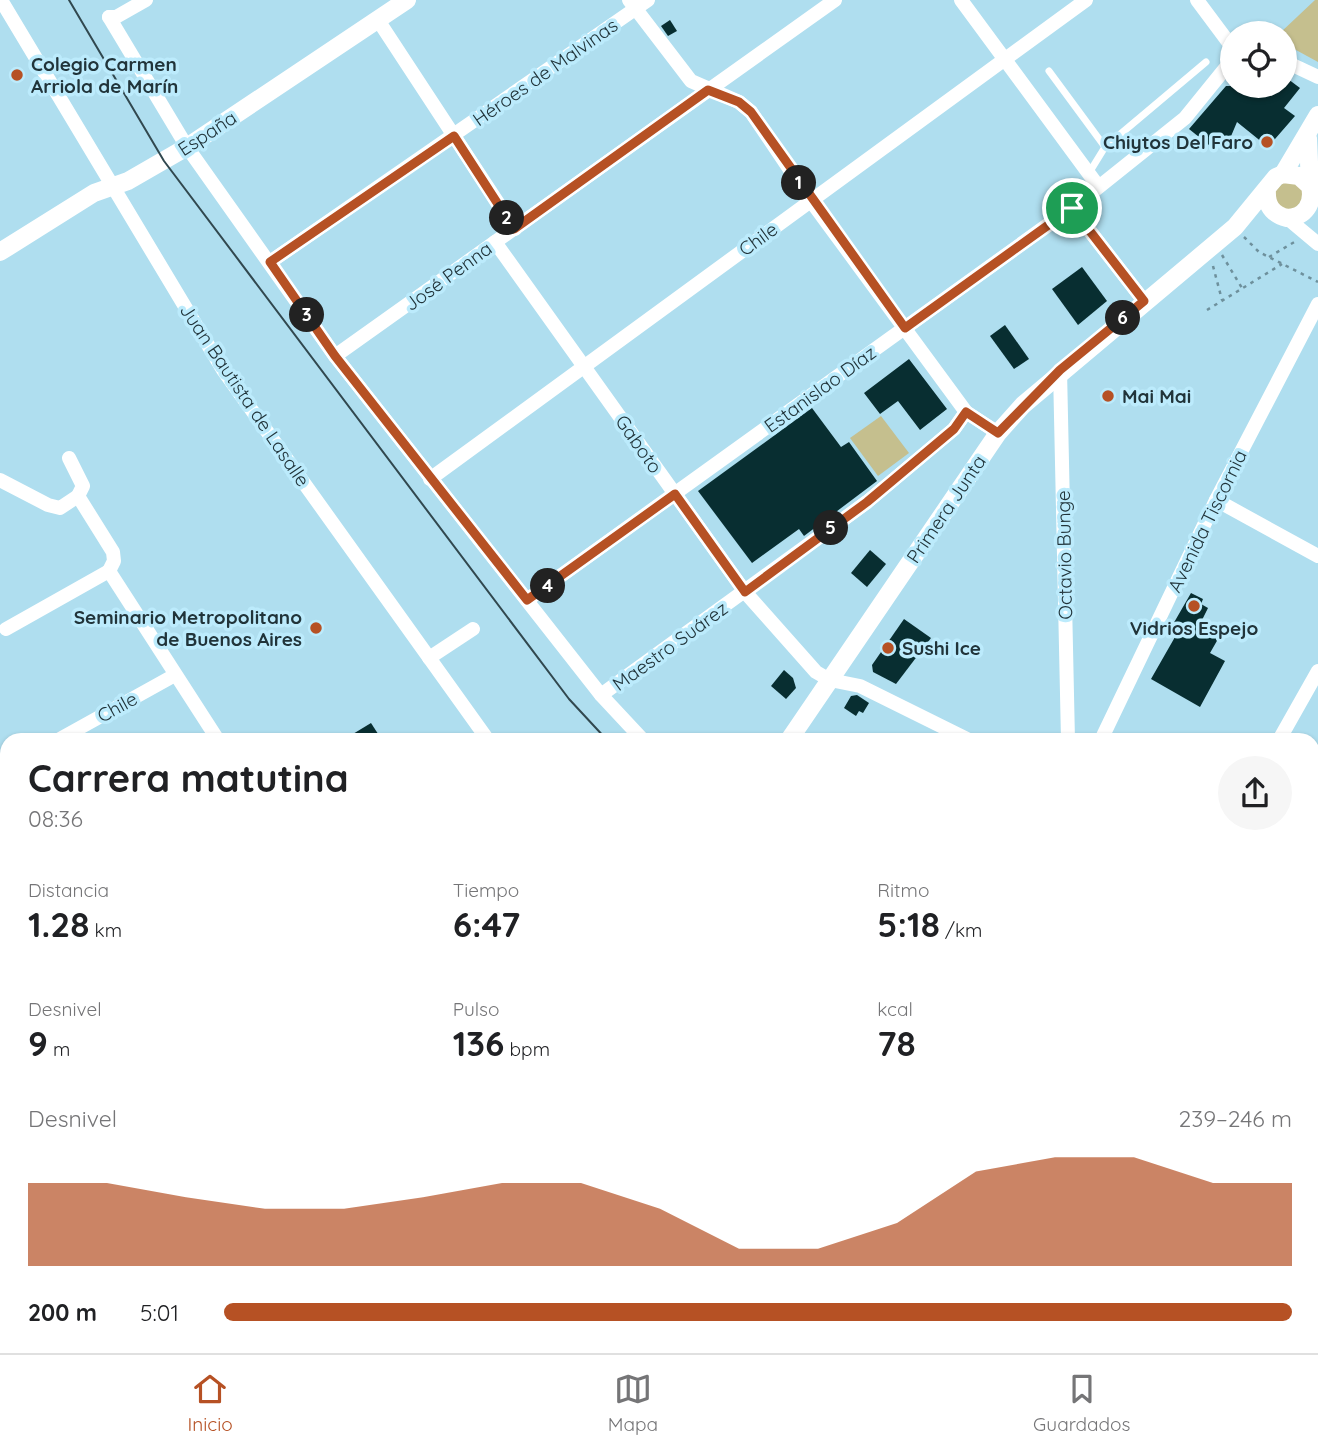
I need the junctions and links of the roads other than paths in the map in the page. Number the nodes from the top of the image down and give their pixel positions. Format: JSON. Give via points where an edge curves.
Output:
{"nodes":[{"id":1,"x":1,"y":0,"type":"edge"},
{"id":2,"x":132,"y":0,"type":"edge"},
{"id":3,"x":146,"y":0,"type":"edge"},
{"id":4,"x":407,"y":0,"type":"edge"},
{"id":5,"x":648,"y":0,"type":"edge"},
{"id":6,"x":835,"y":0,"type":"edge"},
{"id":7,"x":961,"y":0,"type":"edge"},
{"id":8,"x":1086,"y":0,"type":"edge"},
{"id":9,"x":1197,"y":0,"type":"edge"},
{"id":10,"x":632,"y":4,"type":"edge"},
{"id":11,"x":109,"y":17,"type":"junction"},
{"id":12,"x":378,"y":20,"type":"junction"},
{"id":13,"x":1220,"y":31,"type":"edge"},
{"id":14,"x":1005,"y":60,"type":"junction"},
{"id":15,"x":1206,"y":62,"type":"dead end"},
{"id":16,"x":1297,"y":67,"type":"edge"},
{"id":17,"x":1049,"y":71,"type":"dead end"},
{"id":18,"x":1220,"y":75,"type":"edge"},
{"id":19,"x":1318,"y":77,"type":"edge"},
{"id":20,"x":708,"y":90,"type":"junction"},
{"id":21,"x":1318,"y":115,"type":"edge"},
{"id":22,"x":454,"y":136,"type":"junction"},
{"id":23,"x":1307,"y":138,"type":"junction"},
{"id":24,"x":187,"y":147,"type":"junction"},
{"id":25,"x":1105,"y":147,"type":"junction"},
{"id":26,"x":1088,"y":174,"type":"junction"},
{"id":27,"x":1283,"y":174,"type":"junction"},
{"id":28,"x":1098,"y":186,"type":"junction"},
{"id":29,"x":112,"y":188,"type":"junction"},
{"id":30,"x":1267,"y":190,"type":"junction"},
{"id":31,"x":1313,"y":196,"type":"edge"},
{"id":32,"x":811,"y":201,"type":"junction"},
{"id":33,"x":1072,"y":208,"type":"junction"},
{"id":34,"x":1283,"y":217,"type":"junction"},
{"id":35,"x":1235,"y":227,"type":"junction"},
{"id":36,"x":514,"y":229,"type":"junction"},
{"id":37,"x":495,"y":242,"type":"junction"},
{"id":38,"x":1318,"y":244,"type":"edge"},
{"id":39,"x":0,"y":252,"type":"edge"},
{"id":40,"x":270,"y":262,"type":"junction"},
{"id":41,"x":1144,"y":301,"type":"junction"},
{"id":42,"x":1318,"y":304,"type":"edge"},
{"id":43,"x":905,"y":328,"type":"junction"},
{"id":44,"x":335,"y":356,"type":"junction"},
{"id":45,"x":584,"y":367,"type":"junction"},
{"id":46,"x":1060,"y":370,"type":"junction"},
{"id":47,"x":966,"y":412,"type":"junction"},
{"id":48,"x":998,"y":433,"type":"junction"},
{"id":49,"x":69,"y":458,"type":"dead end"},
{"id":50,"x":430,"y":479,"type":"junction"},
{"id":51,"x":0,"y":480,"type":"edge"},
{"id":52,"x":675,"y":494,"type":"junction"},
{"id":53,"x":78,"y":496,"type":"junction"},
{"id":54,"x":1216,"y":500,"type":"junction"},
{"id":55,"x":1318,"y":556,"type":"edge"},
{"id":56,"x":109,"y":571,"type":"junction"},
{"id":57,"x":745,"y":592,"type":"junction"},
{"id":58,"x":527,"y":600,"type":"junction"},
{"id":59,"x":6,"y":629,"type":"dead end"},
{"id":60,"x":473,"y":629,"type":"dead end"},
{"id":61,"x":429,"y":658,"type":"junction"},
{"id":62,"x":1318,"y":671,"type":"edge"},
{"id":63,"x":175,"y":675,"type":"junction"},
{"id":64,"x":830,"y":680,"type":"junction"},
{"id":65,"x":601,"y":695,"type":"junction"},
{"id":66,"x":71,"y":733,"type":"edge"},
{"id":67,"x":213,"y":733,"type":"edge"},
{"id":68,"x":483,"y":733,"type":"edge"},
{"id":69,"x":636,"y":733,"type":"edge"},
{"id":70,"x":794,"y":733,"type":"edge"},
{"id":71,"x":955,"y":733,"type":"edge"},
{"id":72,"x":1068,"y":733,"type":"edge"},
{"id":73,"x":1104,"y":733,"type":"edge"},
{"id":74,"x":1283,"y":733,"type":"edge"}],
"edges":[{"from":1,"to":29,"type":"street","name":"Juan Bautista de Lasalle"},
{"from":2,"to":11,"type":"street"},
{"from":3,"to":11,"type":"street"},
{"from":4,"to":12,"type":"street","name":"España"},
{"from":5,"to":10,"type":"street","name":"Héroes de Malvinas"},
{"from":6,"to":20,"type":"street","name":"José Penna"},
{"from":7,"to":14,"type":"street"},
{"from":8,"to":14,"type":"street","name":"Chile"},
{"from":9,"to":13,"type":"street"},
{"from":10,"to":20,"type":"street","via":[[681,71]]},
{"from":10,"to":22,"type":"street","name":"Héroes de Malvinas"},
{"from":11,"to":24,"type":"street"},
{"from":12,"to":22,"type":"street"},
{"from":12,"to":24,"type":"street","name":"España"},
{"from":14,"to":26,"type":"street"},
{"from":14,"to":32,"type":"street","name":"Chile"},
{"from":15,"to":25,"type":"lane"},
{"from":16,"to":19,"type":"street"},
{"from":17,"to":25,"type":"lane"},
{"from":18,"to":28,"type":"street","name":"Estanislao Díaz","via":[[1185,118]]},
{"from":20,"to":32,"type":"street","via":[[751,112]]},
{"from":20,"to":36,"type":"street","name":"José Penna"},
{"from":21,"to":23,"type":"street"},
{"from":22,"to":36,"type":"street"},
{"from":22,"to":40,"type":"street","name":"Héroes de Malvinas"},
{"from":23,"to":27,"type":"street"},
{"from":23,"to":31,"type":"street"},
{"from":24,"to":29,"type":"street","name":"España"},
{"from":24,"to":40,"type":"street"},
{"from":25,"to":26,"type":"lane"},
{"from":26,"to":28,"type":"street"},
{"from":27,"to":30,"type":"street"},
{"from":27,"to":31,"type":"street","via":[[1299,176]]},
{"from":28,"to":33,"type":"street","name":"Estanislao Díaz"},
{"from":29,"to":39,"type":"street","name":"España","via":[[94,193]]},
{"from":29,"to":61,"type":"street","name":"Juan Bautista de Lasalle","via":[[223,370]]},
{"from":30,"to":34,"type":"street","via":[[1269,205]]},
{"from":30,"to":35,"type":"street","name":"Primera Junta"},
{"from":31,"to":34,"type":"street","via":[[1302,214]]},
{"from":32,"to":43,"type":"street"},
{"from":32,"to":45,"type":"street","name":"Chile"},
{"from":33,"to":41,"type":"street"},
{"from":33,"to":43,"type":"street","name":"Estanislao Díaz"},
{"from":34,"to":35,"type":"street","name":"Primera Junta"},
{"from":34,"to":38,"type":"street"},
{"from":35,"to":41,"type":"street","name":"Primera Junta"},
{"from":36,"to":37,"type":"street","name":"José Penna"},
{"from":37,"to":44,"type":"street","name":"José Penna"},
{"from":37,"to":45,"type":"street","name":"Gaboto"},
{"from":40,"to":44,"type":"street"},
{"from":41,"to":46,"type":"street","name":"Primera Junta"},
{"from":42,"to":54,"type":"street","name":"Avenida Tiscornia"},
{"from":43,"to":47,"type":"street"},
{"from":43,"to":52,"type":"street","name":"Estanislao Díaz"},
{"from":44,"to":50,"type":"street"},
{"from":45,"to":50,"type":"street","name":"Chile"},
{"from":45,"to":52,"type":"street","name":"Gaboto"},
{"from":46,"to":48,"type":"street","name":"Primera Junta"},
{"from":46,"to":72,"type":"street","name":"Octavio Bunge"},
{"from":47,"to":48,"type":"street"},
{"from":47,"to":57,"type":"street","name":"Maestro Suárez","via":[[954,429],[867,502]]},
{"from":48,"to":64,"type":"street","name":"Primera Junta"},
{"from":49,"to":53,"type":"street","via":[[83,486]]},
{"from":50,"to":58,"type":"street"},
{"from":51,"to":53,"type":"street","via":[[60,508]]},
{"from":52,"to":57,"type":"street","name":"Gaboto"},
{"from":52,"to":58,"type":"street","name":"Estanislao Díaz"},
{"from":53,"to":56,"type":"street","via":[[113,552]]},
{"from":54,"to":55,"type":"street"},
{"from":54,"to":73,"type":"street","name":"Avenida Tiscornia"},
{"from":56,"to":59,"type":"street"},
{"from":56,"to":63,"type":"street"},
{"from":57,"to":64,"type":"street","name":"Gaboto","via":[[816,672]]},
{"from":57,"to":65,"type":"street","name":"Maestro Suárez"},
{"from":58,"to":65,"type":"street"},
{"from":60,"to":61,"type":"street"},
{"from":61,"to":68,"type":"street","name":"Juan Bautista de Lasalle"},
{"from":62,"to":74,"type":"street"},
{"from":63,"to":66,"type":"street","name":"Chile"},
{"from":63,"to":67,"type":"street"},
{"from":64,"to":70,"type":"street","name":"Primera Junta"},
{"from":64,"to":71,"type":"street","name":"Gaboto","via":[[860,686]]},
{"from":65,"to":69,"type":"street"}]}
